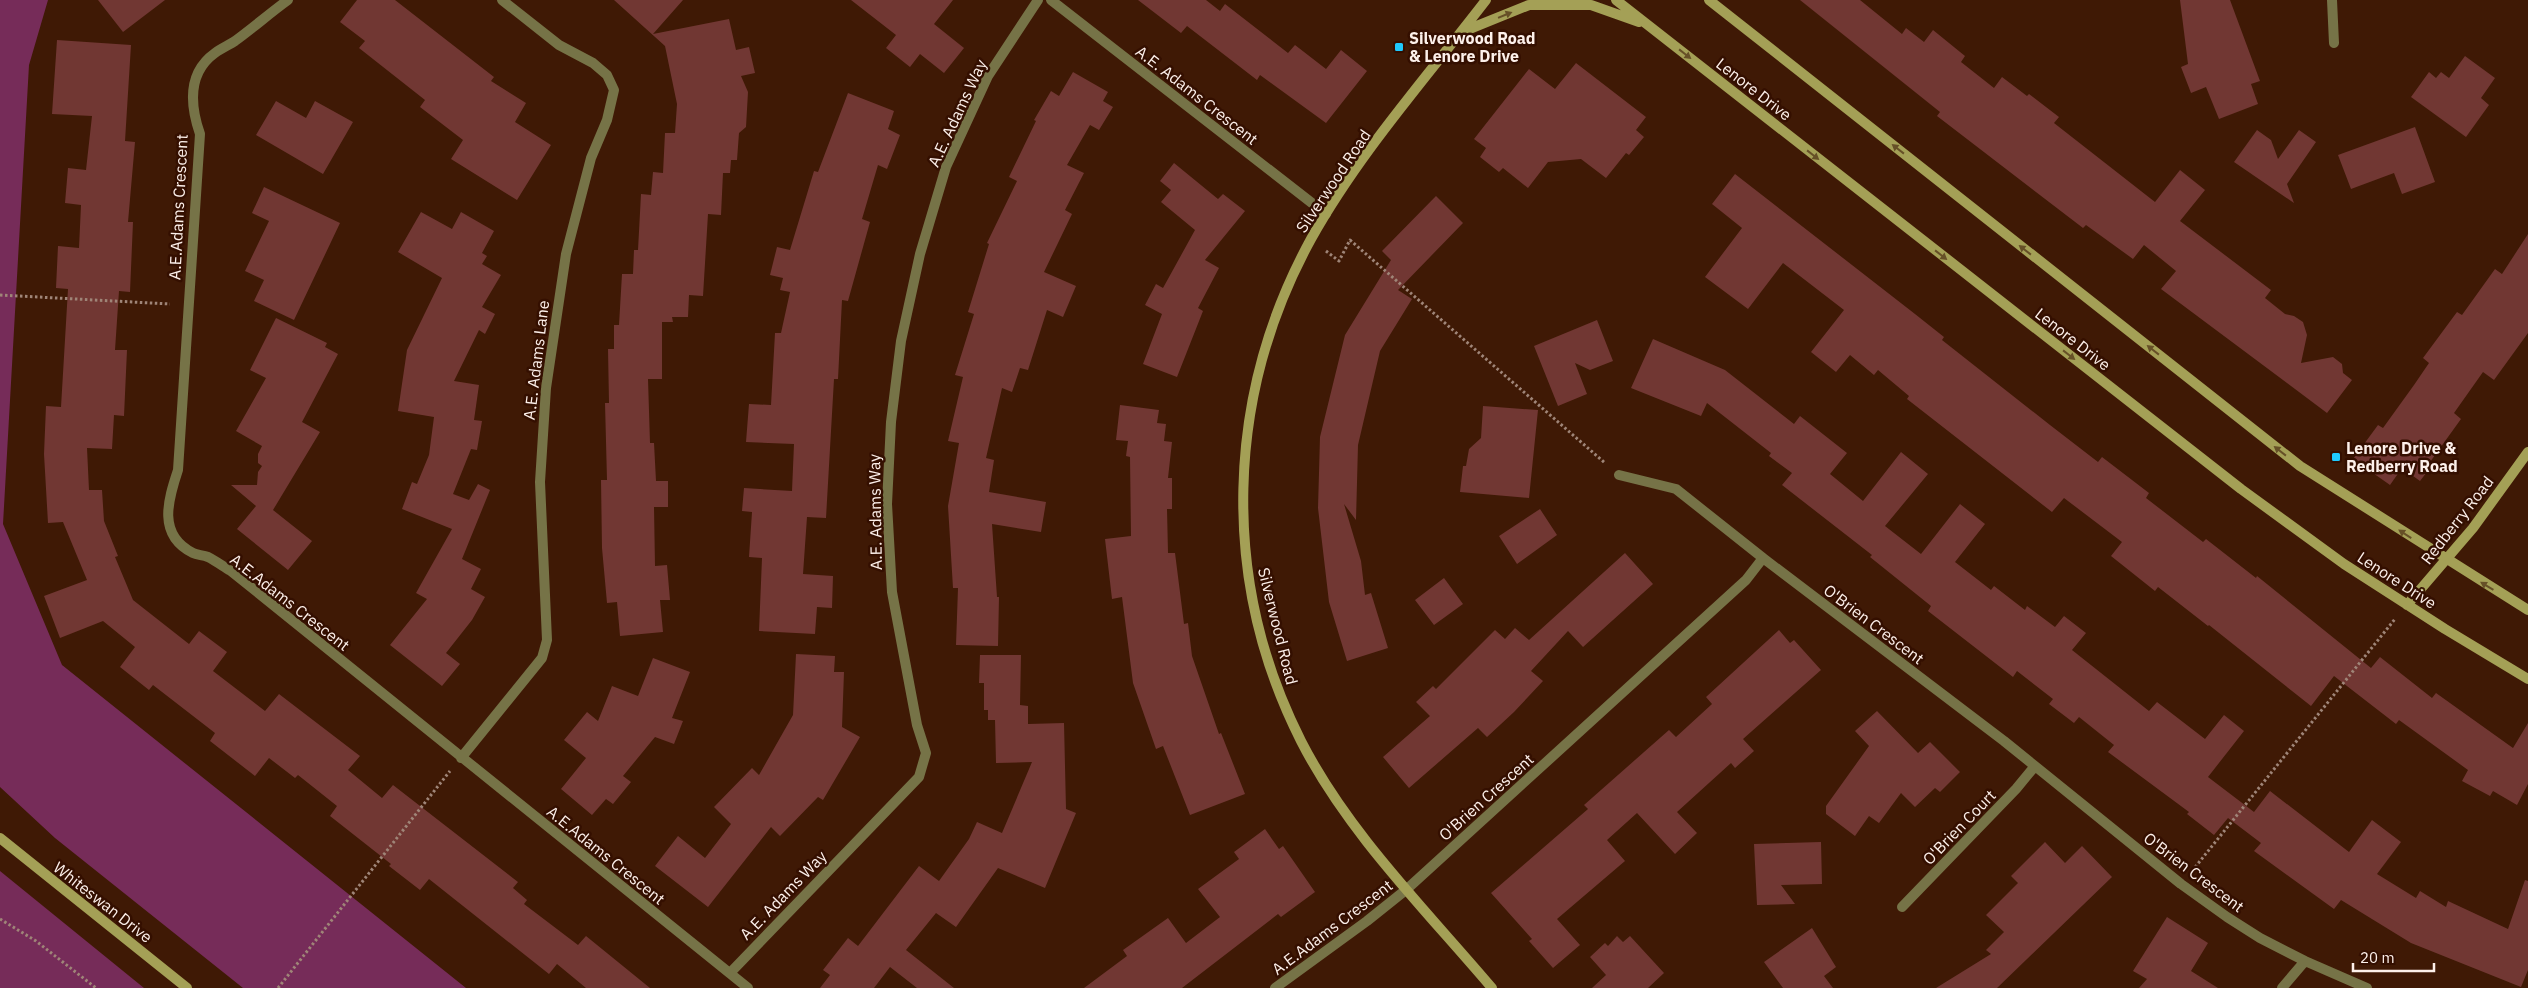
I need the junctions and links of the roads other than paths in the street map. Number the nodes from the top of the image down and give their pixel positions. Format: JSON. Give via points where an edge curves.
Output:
{"nodes":[{"id":1,"x":288,"y":0,"type":"edge"},
{"id":2,"x":502,"y":0,"type":"edge"},
{"id":3,"x":1038,"y":0,"type":"edge"},
{"id":4,"x":1051,"y":0,"type":"edge"},
{"id":5,"x":1486,"y":0,"type":"edge"},
{"id":6,"x":1616,"y":0,"type":"edge"},
{"id":7,"x":1709,"y":0,"type":"edge"},
{"id":8,"x":2332,"y":0,"type":"edge"},
{"id":9,"x":1647,"y":24,"type":"junction"},
{"id":10,"x":1460,"y":33,"type":"junction"},
{"id":11,"x":2334,"y":43,"type":"dead end"},
{"id":12,"x":1326,"y":214,"type":"junction"},
{"id":13,"x":2528,"y":452,"type":"edge"},
{"id":14,"x":1619,"y":475,"type":"road end"},
{"id":15,"x":1763,"y":558,"type":"junction"},
{"id":16,"x":2446,"y":560,"type":"junction"},
{"id":17,"x":2407,"y":605,"type":"junction"},
{"id":18,"x":2528,"y":610,"type":"edge"},
{"id":19,"x":2528,"y":679,"type":"edge"},
{"id":20,"x":461,"y":758,"type":"junction"},
{"id":21,"x":2035,"y":766,"type":"junction"},
{"id":22,"x":0,"y":838,"type":"edge"},
{"id":23,"x":1406,"y":889,"type":"junction"},
{"id":24,"x":1902,"y":907,"type":"dead end"},
{"id":25,"x":2305,"y":962,"type":"junction"},
{"id":26,"x":730,"y":973,"type":"junction"},
{"id":27,"x":188,"y":988,"type":"edge"},
{"id":28,"x":748,"y":988,"type":"edge"},
{"id":29,"x":1275,"y":988,"type":"edge"},
{"id":30,"x":1492,"y":988,"type":"edge"},
{"id":31,"x":2282,"y":988,"type":"edge"},
{"id":32,"x":2367,"y":988,"type":"edge"}],
"edges":[{"from":1,"to":20,"type":"street","name":"A.E.Adams Crescent","via":[[214,53],[200,68],[192,91],[192,113],[200,134],[178,470],[169,494],[168,524],[183,546],[231,571]]},
{"from":2,"to":20,"type":"street","name":"A.E. Adams Lane","via":[[559,44],[593,63],[607,75],[614,90],[607,120],[591,158],[566,254],[546,388],[540,482],[547,640],[542,658]]},
{"from":3,"to":26,"type":"street","name":"A.E. Adams Way","via":[[988,76],[946,166],[920,254],[901,340],[891,422],[887,504],[892,592],[917,725],[926,753],[919,777]]},
{"from":4,"to":12,"type":"street","name":"A.E. Adams Crescent"},
{"from":5,"to":10,"type":"main road","name":"Silverwood Road"},
{"from":6,"to":9,"type":"main road","name":"Lenore Drive"},
{"from":16,"to":7,"type":"main road","one_way":true,"via":[[2300,466]]},
{"from":8,"to":11,"type":"street"},
{"from":10,"to":9,"type":"main road","one_way":true,"via":[[1529,5],[1591,5]]},
{"from":9,"to":17,"type":"main road","name":"Lenore Drive","one_way":true,"via":[[2241,489]]},
{"from":10,"to":12,"type":"main road","name":"Silverwood Road"},
{"from":12,"to":23,"type":"main road","name":"Silverwood Road","via":[[1290,284],[1260,363],[1250,415],[1243,486],[1243,531],[1250,590],[1276,685],[1302,742],[1333,793]]},
{"from":13,"to":16,"type":"main road","name":"Redberry Road"},
{"from":14,"to":15,"type":"street","via":[[1676,489]]},
{"from":15,"to":21,"type":"street","name":"O'Brien Crescent"},
{"from":15,"to":23,"type":"street","name":"O'Brien Crescent","via":[[1746,580]]},
{"from":16,"to":17,"type":"main road","name":"Redberry Road"},
{"from":18,"to":16,"type":"main road","one_way":true},
{"from":17,"to":19,"type":"main road","name":"Lenore Drive"},
{"from":20,"to":26,"type":"street","name":"A.E.Adams Crescent"},
{"from":21,"to":24,"type":"street","name":"O'Brien Court","via":[[2016,790]]},
{"from":21,"to":25,"type":"street","name":"O'Brien Crescent","via":[[2197,895],[2260,938]]},
{"from":22,"to":27,"type":"main road","name":"Whiteswan Drive"},
{"from":23,"to":29,"type":"street","name":"A.E.Adams Crescent"},
{"from":23,"to":30,"type":"main road","name":"Silverwood Road"},
{"from":25,"to":31,"type":"street"},
{"from":25,"to":32,"type":"street","name":"O'Brien Crescent"},
{"from":26,"to":28,"type":"street","name":"A.E.Adams Crescent"}]}
